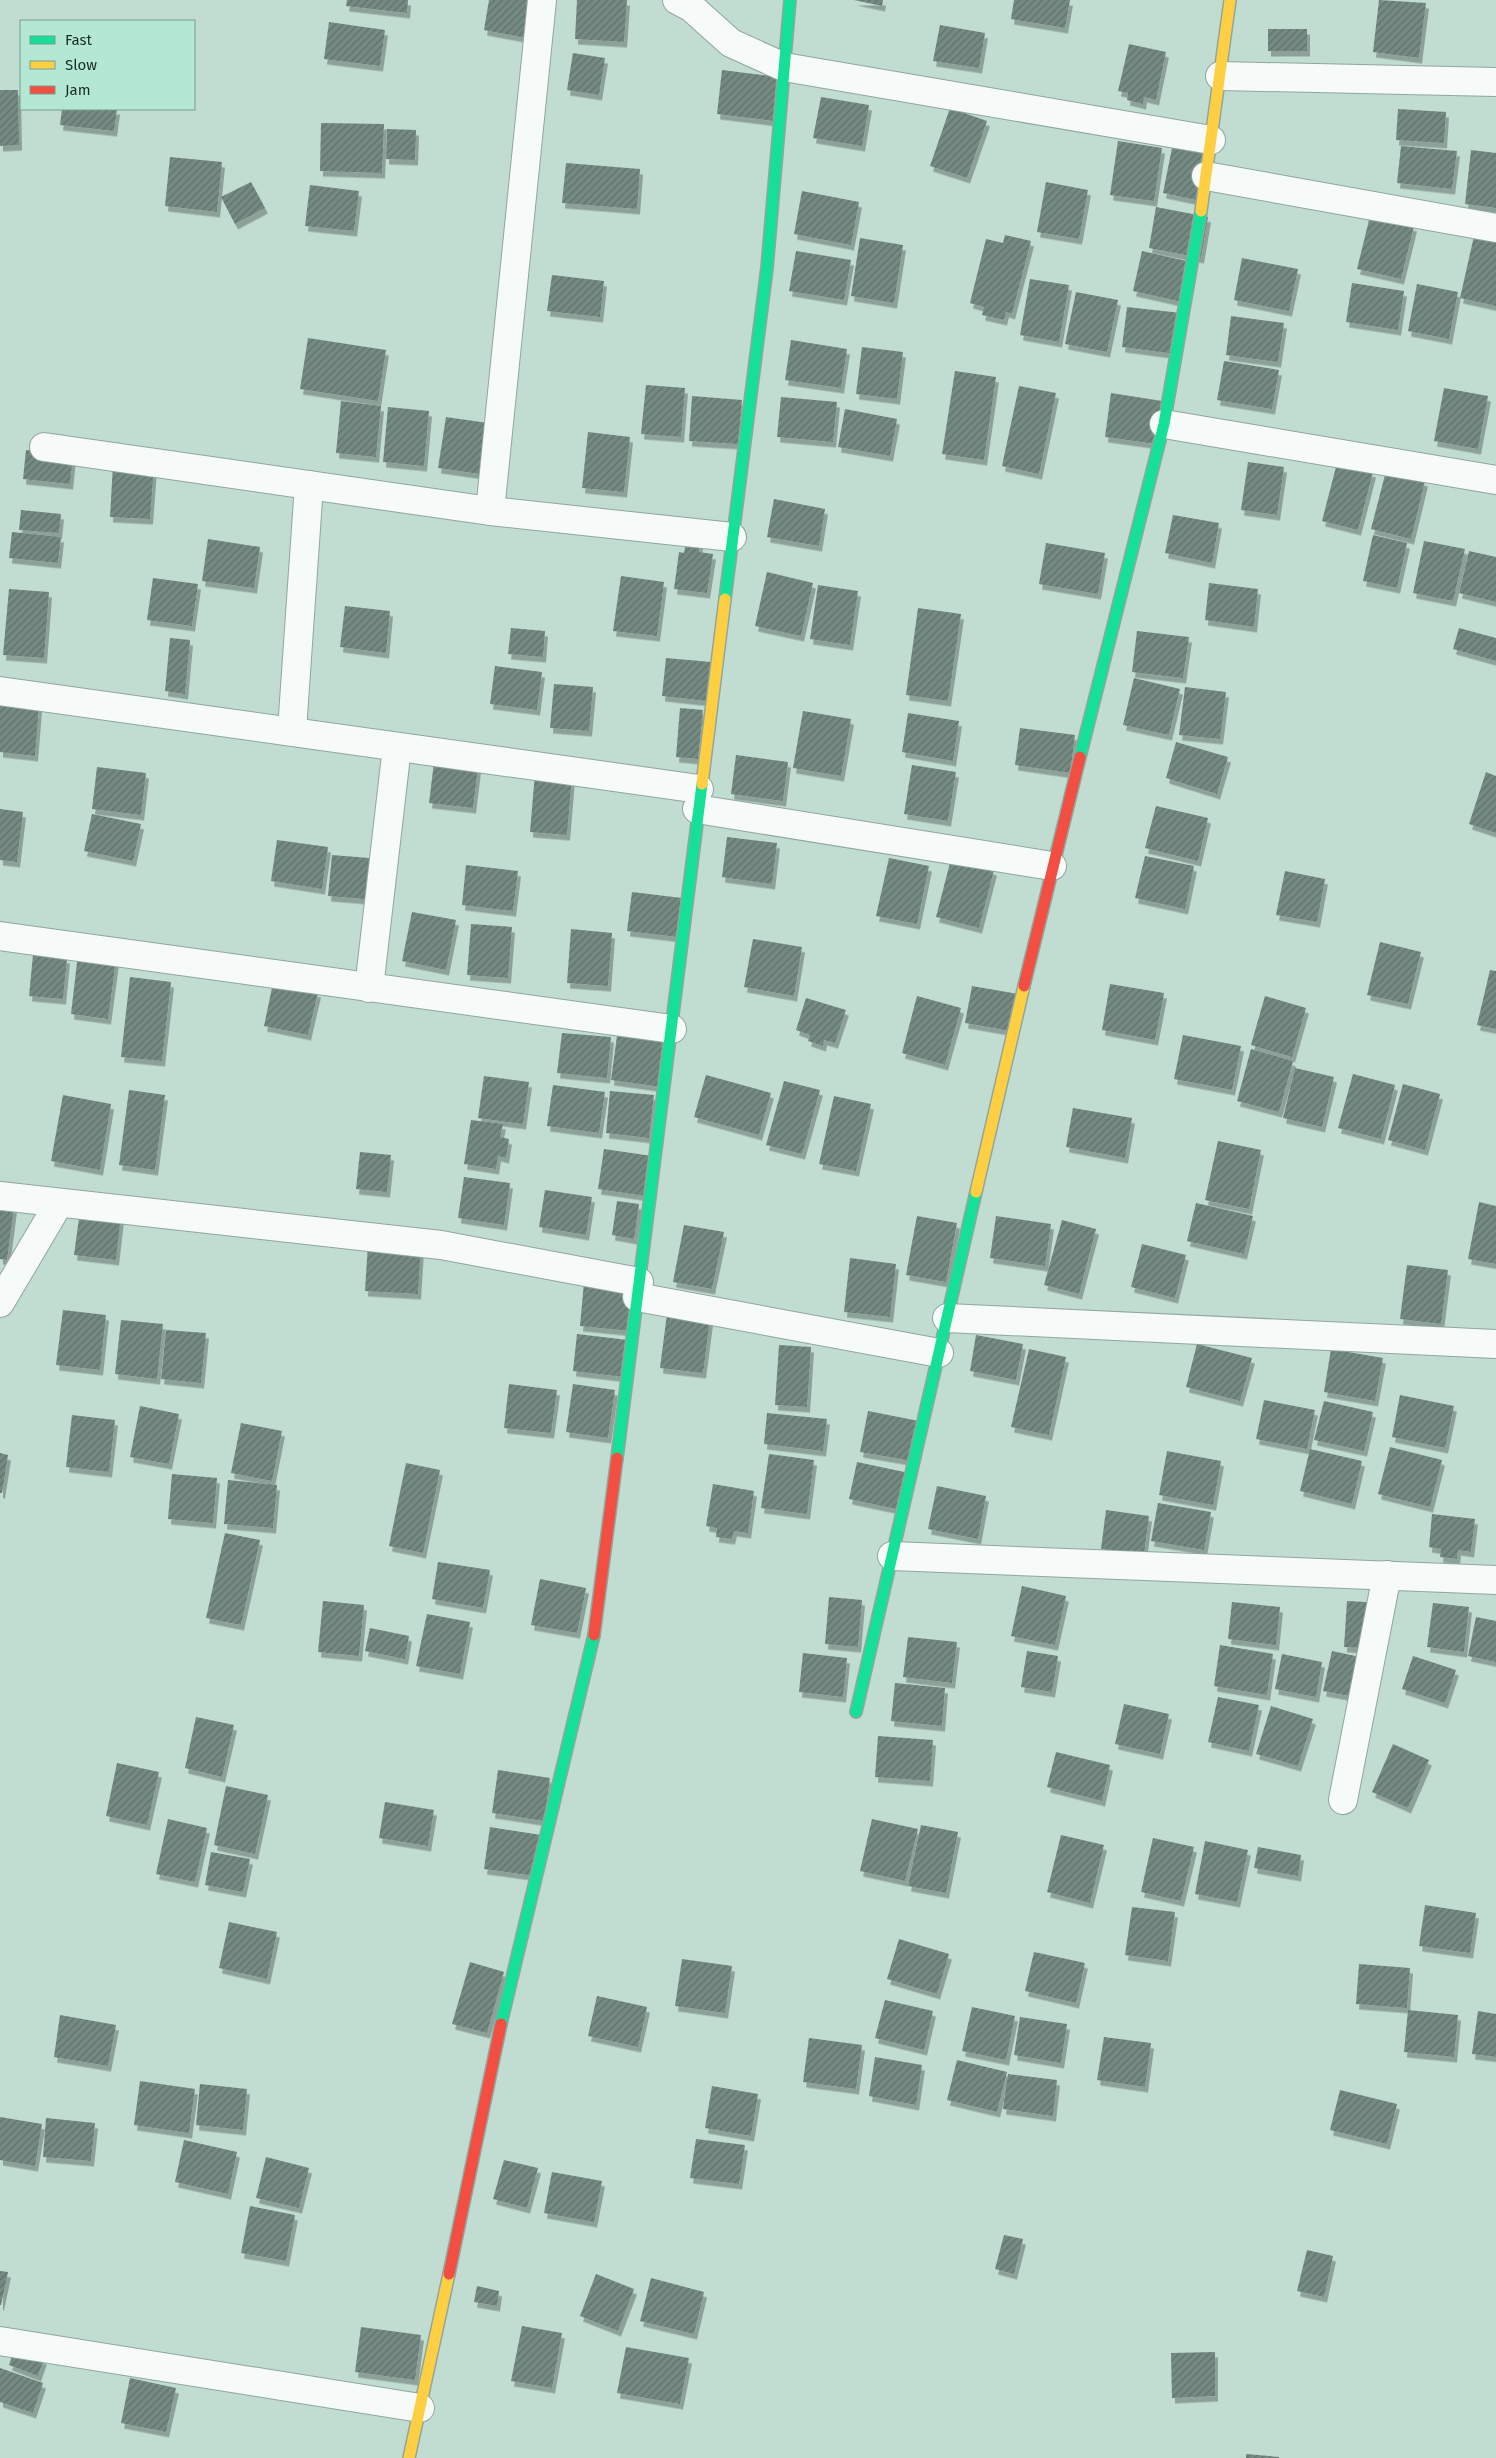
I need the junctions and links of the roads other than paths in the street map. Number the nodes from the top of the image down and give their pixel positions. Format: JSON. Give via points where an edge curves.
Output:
{"nodes":[{"id":1,"x":542,"y":0,"type":"edge"},
{"id":2,"x":676,"y":0,"type":"edge"},
{"id":3,"x":790,"y":0,"type":"edge"},
{"id":4,"x":1230,"y":0,"type":"edge"},
{"id":5,"x":784,"y":67,"type":"junction"},
{"id":6,"x":1220,"y":76,"type":"junction"},
{"id":7,"x":1496,"y":82,"type":"edge"},
{"id":8,"x":1211,"y":140,"type":"junction"},
{"id":9,"x":1206,"y":176,"type":"junction"},
{"id":10,"x":1496,"y":228,"type":"edge"},
{"id":11,"x":1164,"y":424,"type":"junction"},
{"id":12,"x":44,"y":447,"type":"dead end"},
{"id":13,"x":1496,"y":480,"type":"edge"},
{"id":14,"x":309,"y":485,"type":"junction"},
{"id":15,"x":490,"y":511,"type":"junction"},
{"id":16,"x":732,"y":537,"type":"junction"},
{"id":17,"x":0,"y":691,"type":"edge"},
{"id":18,"x":292,"y":730,"type":"junction"},
{"id":19,"x":397,"y":747,"type":"junction"},
{"id":20,"x":698,"y":799,"type":"junction"},
{"id":21,"x":1052,"y":866,"type":"junction"},
{"id":22,"x":0,"y":936,"type":"edge"},
{"id":23,"x":369,"y":988,"type":"junction"},
{"id":24,"x":672,"y":1029,"type":"junction"},
{"id":25,"x":0,"y":1196,"type":"edge"},
{"id":26,"x":59,"y":1203,"type":"junction"},
{"id":27,"x":638,"y":1290,"type":"junction"},
{"id":28,"x":0,"y":1303,"type":"edge"},
{"id":29,"x":947,"y":1318,"type":"junction"},
{"id":30,"x":1496,"y":1344,"type":"edge"},
{"id":31,"x":939,"y":1353,"type":"junction"},
{"id":32,"x":892,"y":1556,"type":"junction"},
{"id":33,"x":1387,"y":1575,"type":"junction"},
{"id":34,"x":1496,"y":1580,"type":"edge"},
{"id":35,"x":856,"y":1712,"type":"dead end"},
{"id":36,"x":1344,"y":1800,"type":"dead end"},
{"id":37,"x":0,"y":2341,"type":"edge"},
{"id":38,"x":420,"y":2408,"type":"junction"},
{"id":39,"x":409,"y":2458,"type":"edge"}],
"edges":[{"from":1,"to":15,"type":"street"},
{"from":2,"to":5,"type":"street","via":[[692,8],[731,42]]},
{"from":3,"to":5,"type":"street"},
{"from":4,"to":6,"type":"street"},
{"from":5,"to":8,"type":"street"},
{"from":5,"to":16,"type":"street","via":[[767,268]]},
{"from":6,"to":7,"type":"street"},
{"from":6,"to":8,"type":"street"},
{"from":8,"to":9,"type":"street"},
{"from":9,"to":10,"type":"street"},
{"from":9,"to":11,"type":"street"},
{"from":11,"to":13,"type":"street"},
{"from":11,"to":21,"type":"street"},
{"from":12,"to":14,"type":"street"},
{"from":14,"to":15,"type":"street"},
{"from":14,"to":18,"type":"street"},
{"from":15,"to":16,"type":"street"},
{"from":16,"to":20,"type":"street"},
{"from":17,"to":18,"type":"street"},
{"from":18,"to":19,"type":"street"},
{"from":19,"to":20,"type":"street"},
{"from":19,"to":23,"type":"street"},
{"from":20,"to":21,"type":"street"},
{"from":20,"to":24,"type":"street"},
{"from":21,"to":29,"type":"street"},
{"from":22,"to":23,"type":"street"},
{"from":23,"to":24,"type":"street"},
{"from":24,"to":27,"type":"street"},
{"from":25,"to":26,"type":"street"},
{"from":26,"to":27,"type":"street","via":[[441,1245]]},
{"from":26,"to":28,"type":"street"},
{"from":27,"to":31,"type":"street"},
{"from":27,"to":38,"type":"street","via":[[594,1636],[501,2023]]},
{"from":29,"to":30,"type":"street"},
{"from":29,"to":31,"type":"street"},
{"from":31,"to":32,"type":"street"},
{"from":32,"to":33,"type":"street"},
{"from":32,"to":35,"type":"street"},
{"from":33,"to":34,"type":"street"},
{"from":33,"to":36,"type":"street"},
{"from":37,"to":38,"type":"street"},
{"from":38,"to":39,"type":"street"}]}
